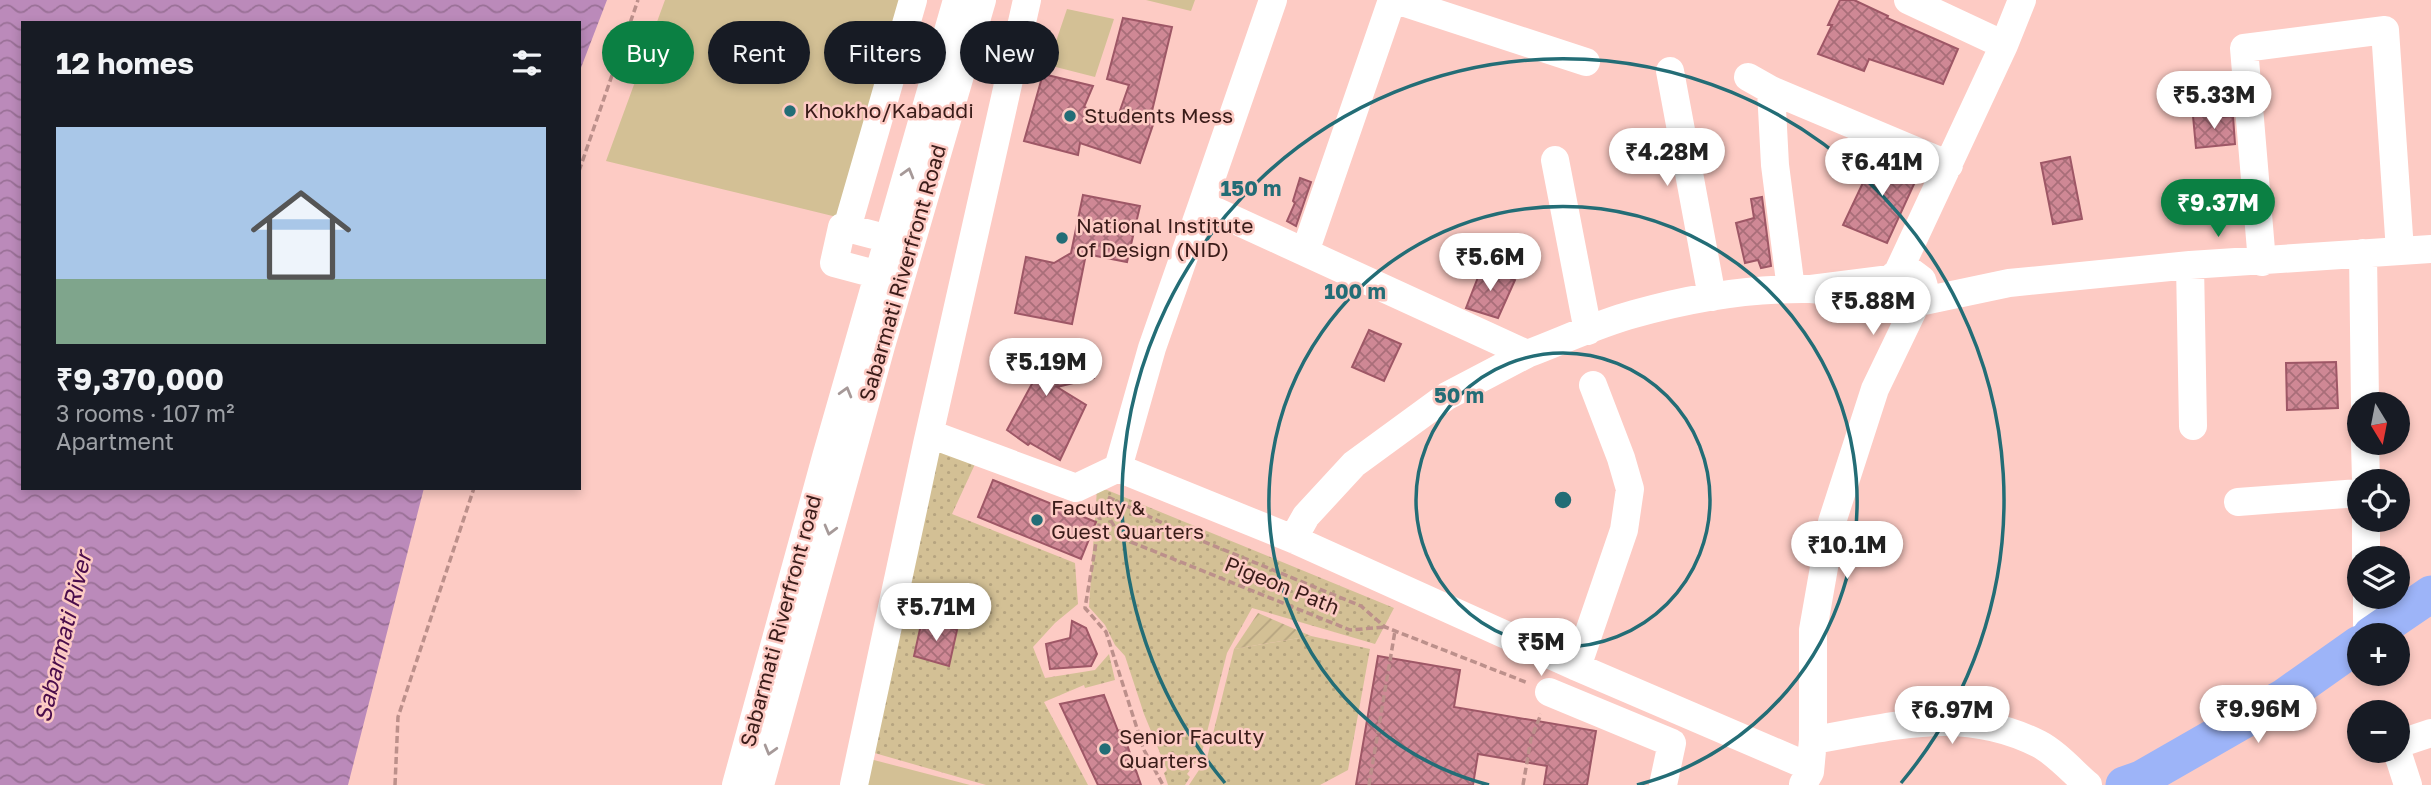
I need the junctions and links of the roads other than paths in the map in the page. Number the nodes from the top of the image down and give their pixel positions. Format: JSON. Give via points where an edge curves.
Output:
{"nodes":[{"id":1,"x":913,"y":0,"type":"edge"},
{"id":2,"x":957,"y":0,"type":"edge"},
{"id":3,"x":982,"y":0,"type":"edge"},
{"id":4,"x":1027,"y":0,"type":"edge"},
{"id":5,"x":1273,"y":0,"type":"edge"},
{"id":6,"x":1394,"y":0,"type":"edge"},
{"id":7,"x":1908,"y":0,"type":"edge"},
{"id":8,"x":2022,"y":0,"type":"edge"},
{"id":9,"x":2004,"y":45,"type":"junction"},
{"id":10,"x":1586,"y":62,"type":"dead end"},
{"id":11,"x":1670,"y":71,"type":"dead end"},
{"id":12,"x":1555,"y":160,"type":"dead end"},
{"id":13,"x":1945,"y":174,"type":"junction"},
{"id":14,"x":1202,"y":205,"type":"junction"},
{"id":15,"x":847,"y":228,"type":"junction"},
{"id":16,"x":889,"y":239,"type":"junction"},
{"id":17,"x":2431,"y":249,"type":"edge"},
{"id":18,"x":2400,"y":251,"type":"junction"},
{"id":19,"x":1305,"y":252,"type":"junction"},
{"id":20,"x":2363,"y":253,"type":"junction"},
{"id":21,"x":2262,"y":262,"type":"junction"},
{"id":22,"x":2190,"y":265,"type":"junction"},
{"id":23,"x":879,"y":275,"type":"junction"},
{"id":24,"x":1801,"y":289,"type":"junction"},
{"id":25,"x":1906,"y":289,"type":"junction"},
{"id":26,"x":1712,"y":297,"type":"junction"},
{"id":27,"x":1588,"y":331,"type":"junction"},
{"id":28,"x":1527,"y":354,"type":"junction"},
{"id":29,"x":1593,"y":384,"type":"dead end"},
{"id":30,"x":2365,"y":392,"type":"edge"},
{"id":31,"x":2193,"y":426,"type":"dead end"},
{"id":32,"x":930,"y":434,"type":"junction"},
{"id":33,"x":837,"y":461,"type":"junction"},
{"id":34,"x":1118,"y":468,"type":"junction"},
{"id":35,"x":2347,"y":495,"type":"edge"},
{"id":36,"x":2238,"y":502,"type":"dead end"},
{"id":37,"x":1293,"y":539,"type":"junction"},
{"id":38,"x":2431,"y":594,"type":"edge"},
{"id":39,"x":2387,"y":623,"type":"edge"},
{"id":40,"x":2347,"y":652,"type":"edge"},
{"id":41,"x":1577,"y":667,"type":"junction"},
{"id":42,"x":1549,"y":692,"type":"road end"},
{"id":43,"x":2431,"y":733,"type":"edge"},
{"id":44,"x":2410,"y":740,"type":"edge"},
{"id":45,"x":2401,"y":763,"type":"edge"},
{"id":46,"x":1811,"y":770,"type":"edge"},
{"id":47,"x":2165,"y":777,"type":"edge"},
{"id":48,"x":736,"y":785,"type":"edge"},
{"id":49,"x":760,"y":785,"type":"edge"},
{"id":50,"x":854,"y":785,"type":"edge"},
{"id":51,"x":1663,"y":785,"type":"edge"},
{"id":52,"x":2088,"y":785,"type":"edge"},
{"id":53,"x":2124,"y":785,"type":"edge"},
{"id":54,"x":2408,"y":785,"type":"edge"}],
"edges":[{"from":1,"to":15,"type":"street"},
{"from":16,"to":2,"type":"street","name":"Sabarmati Riverfront Road","one_way":true},
{"from":3,"to":33,"type":"street","name":"Sabarmati Riverfront Road"},
{"from":4,"to":32,"type":"street"},
{"from":5,"to":14,"type":"street"},
{"from":6,"to":10,"type":"street"},
{"from":6,"to":19,"type":"street"},
{"from":7,"to":9,"type":"street"},
{"from":8,"to":9,"type":"street"},
{"from":9,"to":13,"type":"street"},
{"from":11,"to":26,"type":"street"},
{"from":12,"to":27,"type":"street"},
{"from":13,"to":24,"type":"street","via":[[1760,84]]},
{"from":13,"to":25,"type":"street"},
{"from":14,"to":19,"type":"street"},
{"from":14,"to":34,"type":"street","via":[[1152,348]]},
{"from":15,"to":16,"type":"street"},
{"from":15,"to":23,"type":"street","via":[[842,227],[834,263]]},
{"from":16,"to":23,"type":"street","name":"Sabarmati Riverfront Road"},
{"from":17,"to":18,"type":"street"},
{"from":18,"to":20,"type":"street"},
{"from":18,"to":21,"type":"street","via":[[2385,30],[2244,48]]},
{"from":19,"to":28,"type":"street"},
{"from":20,"to":21,"type":"street"},
{"from":20,"to":30,"type":"street"},
{"from":21,"to":22,"type":"street"},
{"from":22,"to":25,"type":"street"},
{"from":22,"to":31,"type":"street"},
{"from":33,"to":23,"type":"street","name":"Sabarmati Riverfront Road","one_way":true},
{"from":24,"to":25,"type":"street"},
{"from":24,"to":26,"type":"street"},
{"from":25,"to":46,"type":"street","via":[[1832,522],[1813,631]]},
{"from":26,"to":27,"type":"street","via":[[1633,314]]},
{"from":27,"to":28,"type":"street"},
{"from":28,"to":37,"type":"street","via":[[1447,396],[1354,464],[1306,516]]},
{"from":29,"to":41,"type":"street","via":[[1630,489],[1623,530]]},
{"from":32,"to":34,"type":"street","via":[[1076,488]]},
{"from":32,"to":50,"type":"street"},
{"from":33,"to":48,"type":"street","name":"Sabarmati Riverfront road"},
{"from":33,"to":49,"type":"street","name":"Sabarmati Riverfront road","one_way":true},
{"from":34,"to":37,"type":"street"},
{"from":35,"to":36,"type":"street"},
{"from":37,"to":41,"type":"street"},
{"from":38,"to":39,"type":"main road"},
{"from":40,"to":47,"type":"main road"},
{"from":41,"to":46,"type":"street"},
{"from":42,"to":51,"type":"street","via":[[1672,743]]},
{"from":43,"to":44,"type":"street"},
{"from":45,"to":54,"type":"street"},
{"from":46,"to":52,"type":"street","via":[[1943,720],[1986,724],[2040,744]]},
{"from":47,"to":53,"type":"main road"}]}
